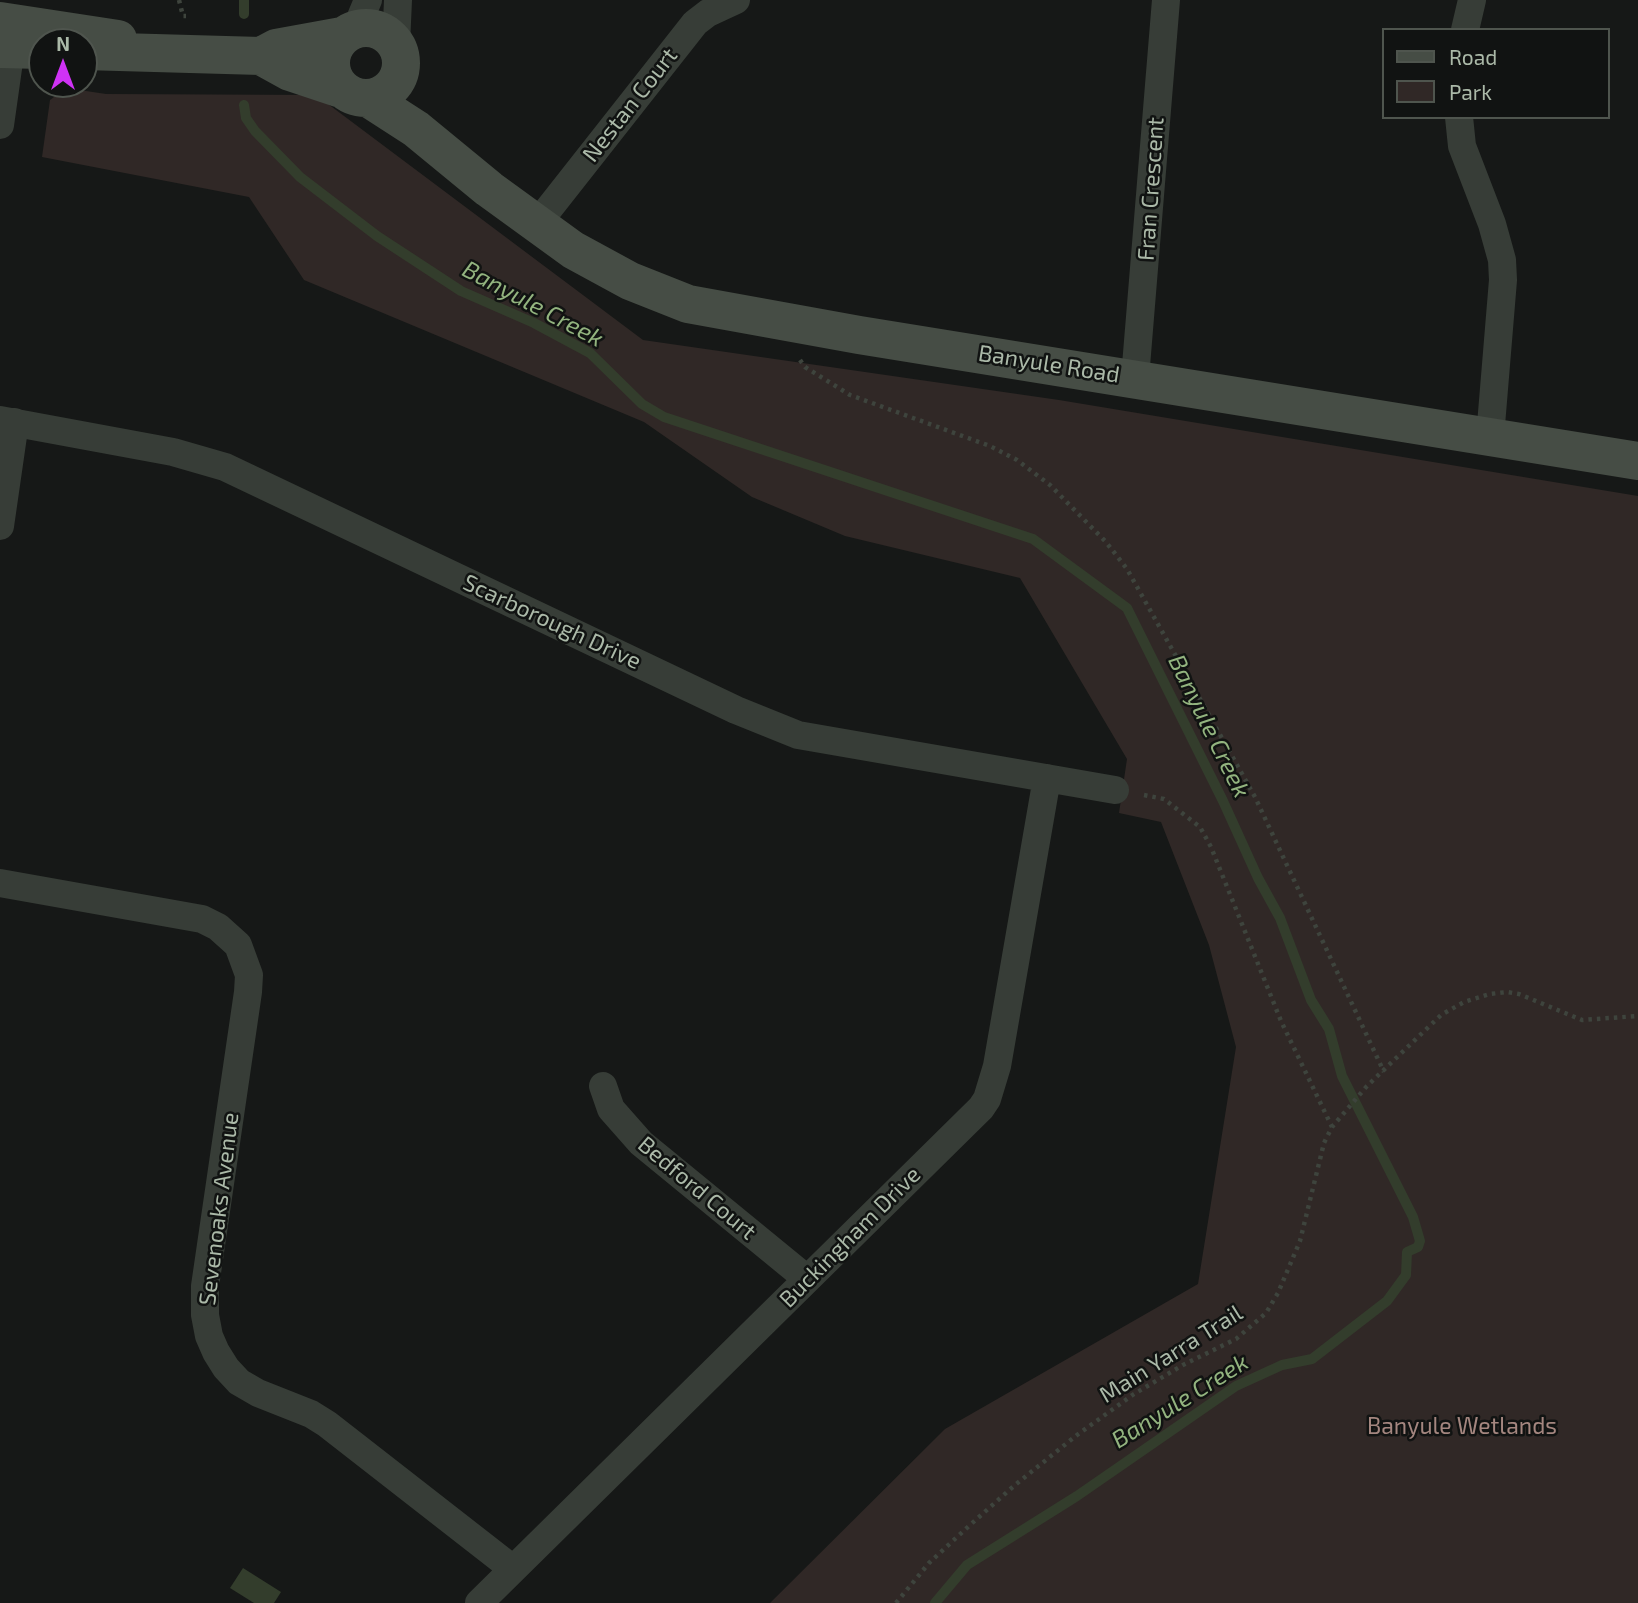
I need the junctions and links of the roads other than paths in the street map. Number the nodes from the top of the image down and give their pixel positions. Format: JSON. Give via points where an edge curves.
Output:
{"nodes":[{"id":1,"x":398,"y":0,"type":"edge"},
{"id":2,"x":736,"y":0,"type":"edge"},
{"id":3,"x":1166,"y":0,"type":"edge"},
{"id":4,"x":1472,"y":0,"type":"edge"},
{"id":5,"x":355,"y":22,"type":"edge"},
{"id":6,"x":1465,"y":28,"type":"edge"},
{"id":7,"x":11,"y":38,"type":"edge"},
{"id":8,"x":98,"y":51,"type":"edge"},
{"id":9,"x":214,"y":53,"type":"junction"},
{"id":10,"x":261,"y":56,"type":"junction"},
{"id":11,"x":399,"y":57,"type":"junction"},
{"id":12,"x":355,"y":94,"type":"junction"},
{"id":13,"x":1459,"y":119,"type":"edge"},
{"id":14,"x":0,"y":125,"type":"edge"},
{"id":15,"x":489,"y":188,"type":"junction"},
{"id":16,"x":536,"y":225,"type":"junction"},
{"id":17,"x":1135,"y":378,"type":"junction"},
{"id":18,"x":8,"y":421,"type":"edge"},
{"id":19,"x":1490,"y":437,"type":"junction"},
{"id":20,"x":1638,"y":461,"type":"edge"},
{"id":21,"x":0,"y":526,"type":"edge"},
{"id":22,"x":1047,"y":778,"type":"junction"},
{"id":23,"x":1115,"y":790,"type":"road end"},
{"id":24,"x":0,"y":883,"type":"edge"},
{"id":25,"x":603,"y":1086,"type":"dead end"},
{"id":26,"x":807,"y":1279,"type":"junction"},
{"id":27,"x":513,"y":1569,"type":"junction"},
{"id":28,"x":479,"y":1603,"type":"edge"}],
"edges":[{"from":1,"to":11,"type":"street"},
{"from":2,"to":16,"type":"street","name":"Nestan Court","via":[[695,23]]},
{"from":3,"to":17,"type":"street","name":"Fran Crescent"},
{"from":4,"to":6,"type":"street"},
{"from":5,"to":10,"type":"street","name":"Banyule Road"},
{"from":5,"to":11,"type":"street","via":[[379,30]]},
{"from":5,"to":12,"type":"street","via":[[335,45],[331,68],[334,79]]},
{"from":7,"to":9,"type":"street","name":"Banyule Road"},
{"from":7,"to":14,"type":"street"},
{"from":8,"to":9,"type":"street","name":"Banyule Road"},
{"from":9,"to":10,"type":"street","name":"Banyule Road"},
{"from":10,"to":12,"type":"street","name":"Banyule Road","via":[[290,72]]},
{"from":11,"to":12,"type":"street","via":[[397,79],[390,89],[380,96]]},
{"from":11,"to":15,"type":"street","name":"Banyule Road","via":[[440,126]]},
{"from":12,"to":15,"type":"street","name":"Banyule Road","via":[[408,124]]},
{"from":13,"to":19,"type":"street","via":[[1462,146],[1502,260]]},
{"from":15,"to":16,"type":"street","name":"Banyule Road"},
{"from":16,"to":17,"type":"street","name":"Banyule Road","via":[[601,267],[688,304]]},
{"from":17,"to":19,"type":"street","name":"Banyule Road"},
{"from":18,"to":21,"type":"street"},
{"from":18,"to":22,"type":"street","name":"Scarborough Drive","via":[[173,452],[225,467],[786,730]]},
{"from":19,"to":20,"type":"street","name":"Banyule Road"},
{"from":22,"to":23,"type":"street","name":"Scarborough Drive"},
{"from":22,"to":26,"type":"street","name":"Buckingham Drive","via":[[997,1066],[987,1098]]},
{"from":24,"to":27,"type":"street","name":"Sevenoaks Avenue","via":[[202,919],[238,945],[249,975],[248,992],[205,1286],[205,1315],[215,1352],[239,1382],[327,1424]]},
{"from":25,"to":26,"type":"street","name":"Bedford Court","via":[[611,1110],[640,1143]]},
{"from":26,"to":27,"type":"street","name":"Buckingham Drive"},
{"from":27,"to":28,"type":"street","name":"Buckingham Drive"}]}
